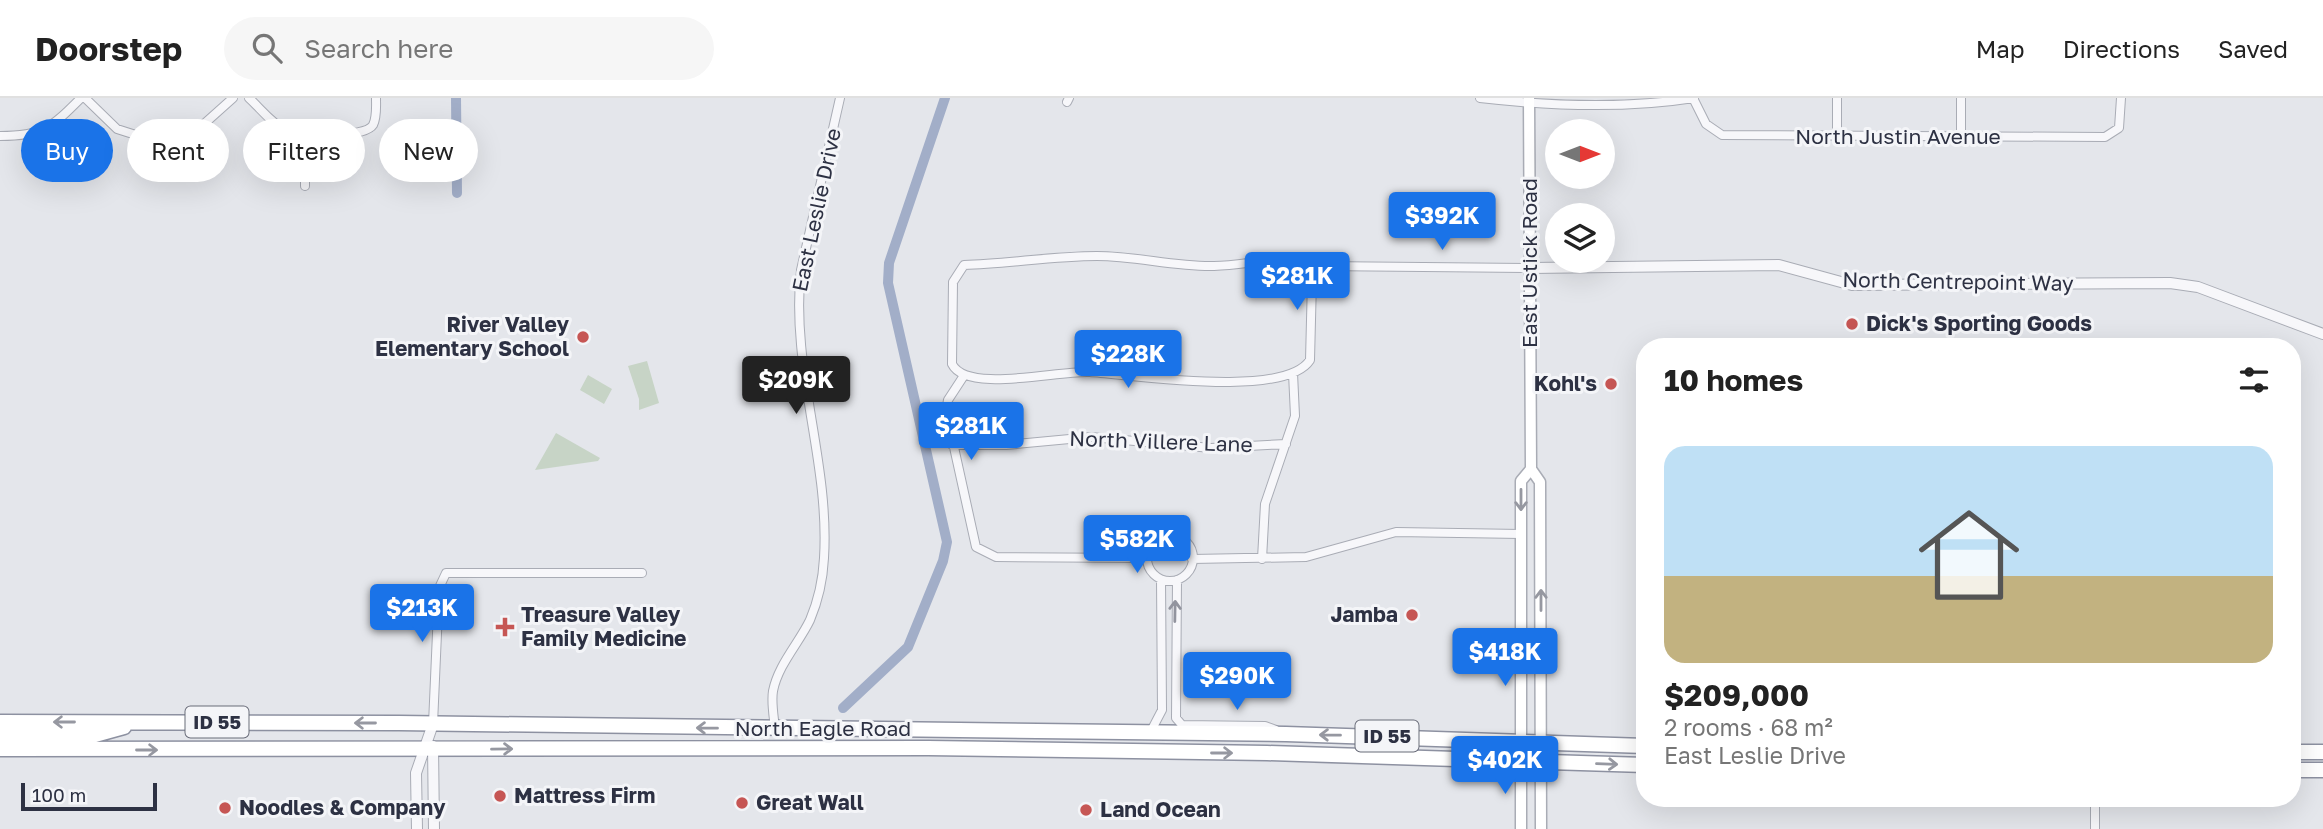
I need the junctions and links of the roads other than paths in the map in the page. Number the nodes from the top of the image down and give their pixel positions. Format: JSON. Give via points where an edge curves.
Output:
{"nodes":[{"id":1,"x":83,"y":98,"type":"edge"},
{"id":2,"x":233,"y":98,"type":"edge"},
{"id":3,"x":250,"y":98,"type":"edge"},
{"id":4,"x":376,"y":98,"type":"edge"},
{"id":5,"x":840,"y":98,"type":"edge"},
{"id":6,"x":1480,"y":98,"type":"edge"},
{"id":7,"x":1693,"y":98,"type":"edge"},
{"id":8,"x":1838,"y":98,"type":"edge"},
{"id":9,"x":1961,"y":98,"type":"edge"},
{"id":10,"x":2121,"y":98,"type":"edge"},
{"id":11,"x":1529,"y":101,"type":"edge"},
{"id":12,"x":271,"y":119,"type":"edge"},
{"id":13,"x":365,"y":132,"type":"edge"},
{"id":14,"x":0,"y":136,"type":"edge"},
{"id":15,"x":1838,"y":137,"type":"junction"},
{"id":16,"x":1961,"y":138,"type":"junction"},
{"id":17,"x":305,"y":182,"type":"edge"},
{"id":18,"x":305,"y":186,"type":"dead end"},
{"id":19,"x":1315,"y":264,"type":"junction"},
{"id":20,"x":1530,"y":268,"type":"junction"},
{"id":21,"x":2323,"y":334,"type":"edge"},
{"id":22,"x":1293,"y":373,"type":"junction"},
{"id":23,"x":963,"y":377,"type":"junction"},
{"id":24,"x":952,"y":444,"type":"junction"},
{"id":25,"x":1286,"y":444,"type":"junction"},
{"id":26,"x":1531,"y":469,"type":"junction"},
{"id":27,"x":1521,"y":534,"type":"junction"},
{"id":28,"x":1146,"y":558,"type":"junction"},
{"id":29,"x":1192,"y":559,"type":"junction"},
{"id":30,"x":1262,"y":559,"type":"junction"},
{"id":31,"x":642,"y":573,"type":"dead end"},
{"id":32,"x":1161,"y":580,"type":"junction"},
{"id":33,"x":1177,"y":580,"type":"junction"},
{"id":34,"x":0,"y":722,"type":"edge"},
{"id":35,"x":142,"y":722,"type":"junction"},
{"id":36,"x":433,"y":724,"type":"junction"},
{"id":37,"x":775,"y":729,"type":"junction"},
{"id":38,"x":1063,"y":732,"type":"junction"},
{"id":39,"x":1148,"y":734,"type":"junction"},
{"id":40,"x":1286,"y":734,"type":"junction"},
{"id":41,"x":0,"y":735,"type":"edge"},
{"id":42,"x":1521,"y":741,"type":"junction"},
{"id":43,"x":1541,"y":742,"type":"junction"},
{"id":44,"x":1636,"y":746,"type":"edge"},
{"id":45,"x":928,"y":748,"type":"junction"},
{"id":46,"x":0,"y":749,"type":"edge"},
{"id":47,"x":429,"y":750,"type":"junction"},
{"id":48,"x":1076,"y":750,"type":"junction"},
{"id":49,"x":2301,"y":752,"type":"edge"},
{"id":50,"x":2323,"y":752,"type":"edge"},
{"id":51,"x":1521,"y":762,"type":"junction"},
{"id":52,"x":1541,"y":763,"type":"junction"},
{"id":53,"x":1636,"y":765,"type":"edge"},
{"id":54,"x":2301,"y":770,"type":"edge"},
{"id":55,"x":2323,"y":770,"type":"edge"},
{"id":56,"x":2095,"y":807,"type":"edge"},
{"id":57,"x":417,"y":829,"type":"edge"},
{"id":58,"x":434,"y":829,"type":"edge"},
{"id":59,"x":1521,"y":829,"type":"edge"},
{"id":60,"x":1541,"y":829,"type":"edge"},
{"id":61,"x":2095,"y":829,"type":"edge"}],
"edges":[{"from":1,"to":2,"type":"street","via":[[117,129],[139,135],[195,132]]},
{"from":1,"to":14,"type":"street","via":[[47,130]]},
{"from":3,"to":12,"type":"street"},
{"from":4,"to":13,"type":"street","via":[[376,116],[372,128]]},
{"from":5,"to":37,"type":"street","name":"East Leslie Drive","via":[[798,298],[823,507],[824,558],[810,619],[773,693]]},
{"from":6,"to":11,"type":"street"},
{"from":7,"to":11,"type":"street","via":[[1643,104]]},
{"from":7,"to":15,"type":"street","name":"North Justin Avenue","via":[[1706,124],[1718,134]]},
{"from":8,"to":15,"type":"street"},
{"from":9,"to":16,"type":"street"},
{"from":10,"to":16,"type":"street","name":"North Justin Avenue","via":[[2119,128],[2105,137]]},
{"from":11,"to":20,"type":"main road","name":"East Ustick Road"},
{"from":15,"to":16,"type":"street","name":"North Justin Avenue"},
{"from":17,"to":18,"type":"street"},
{"from":19,"to":20,"type":"street","name":"North Centrepoint Way"},
{"from":19,"to":22,"type":"street","via":[[1310,360]]},
{"from":19,"to":23,"type":"street","name":"North Centrepoint Way","via":[[1278,258],[1213,267],[1054,256],[960,267],[953,282],[952,364]]},
{"from":20,"to":21,"type":"street","name":"North Centrepoint Way","via":[[1779,265],[1852,285],[2178,284],[2198,287]]},
{"from":20,"to":26,"type":"main road","name":"East Ustick Road"},
{"from":22,"to":23,"type":"street","via":[[1210,382],[1088,371],[981,380]]},
{"from":22,"to":25,"type":"street","via":[[1295,416]]},
{"from":23,"to":24,"type":"street","via":[[946,411]]},
{"from":24,"to":25,"type":"street","name":"North Villere Lane","via":[[1006,445],[1091,437],[1211,448]]},
{"from":24,"to":28,"type":"street","via":[[969,524],[982,552],[996,557]]},
{"from":25,"to":30,"type":"street","via":[[1265,504]]},
{"from":26,"to":27,"type":"main road","name":"East Ustick Road","one_way":true,"via":[[1521,481]]},
{"from":43,"to":26,"type":"main road","name":"East Ustick Road","one_way":true,"via":[[1540,482]]},
{"from":27,"to":30,"type":"street","via":[[1396,532],[1306,557]]},
{"from":27,"to":42,"type":"main road","name":"East Ustick Road"},
{"from":28,"to":29,"type":"street","via":[[1156,539],[1171,535],[1185,541]]},
{"from":28,"to":32,"type":"street","via":[[1151,572]]},
{"from":29,"to":30,"type":"street"},
{"from":29,"to":33,"type":"street","via":[[1186,575]]},
{"from":31,"to":36,"type":"street","via":[[446,573],[439,588]]},
{"from":32,"to":33,"type":"street"},
{"from":32,"to":39,"type":"street","via":[[1161,710]]},
{"from":40,"to":33,"type":"street","one_way":true,"via":[[1265,726],[1182,725],[1176,718]]},
{"from":35,"to":34,"type":"highway","name":"North Eagle Road","number":"ID 55","one_way":true},
{"from":36,"to":35,"type":"highway","name":"North Eagle Road","number":"ID 55","one_way":true},
{"from":35,"to":41,"type":"highway","via":[[94,734]]},
{"from":37,"to":36,"type":"highway","name":"North Eagle Road","number":"ID 55","one_way":true},
{"from":36,"to":47,"type":"street"},
{"from":37,"to":38,"type":"highway","name":"North Eagle Road","number":"ID 55"},
{"from":38,"to":39,"type":"highway","name":"North Eagle Road","number":"ID 55"},
{"from":38,"to":45,"type":"highway","via":[[1051,741],[937,740]]},
{"from":39,"to":40,"type":"highway","name":"North Eagle Road","number":"ID 55"},
{"from":39,"to":48,"type":"highway","via":[[1144,741],[1080,741]]},
{"from":42,"to":40,"type":"highway","name":"North Eagle Road","number":"ID 55","one_way":true},
{"from":42,"to":43,"type":"highway","name":"North Eagle Road","number":"ID 55"},
{"from":42,"to":51,"type":"main road","name":"East Ustick Road"},
{"from":43,"to":44,"type":"highway","name":"North Eagle Road","number":"ID 55"},
{"from":43,"to":52,"type":"main road","name":"East Ustick Road"},
{"from":47,"to":45,"type":"highway","name":"North Eagle Road","number":"ID 55","one_way":true},
{"from":45,"to":48,"type":"highway","name":"North Eagle Road","number":"ID 55"},
{"from":46,"to":47,"type":"highway","name":"North Eagle Road","number":"ID 55","one_way":true},
{"from":47,"to":57,"type":"street","via":[[416,774]]},
{"from":47,"to":58,"type":"street"},
{"from":48,"to":51,"type":"highway","name":"North Eagle Road","number":"ID 55","one_way":true},
{"from":49,"to":50,"type":"highway"},
{"from":51,"to":52,"type":"highway","name":"North Eagle Road","number":"ID 55"},
{"from":51,"to":59,"type":"main road"},
{"from":52,"to":53,"type":"highway","name":"North Eagle Road","number":"ID 55","one_way":true},
{"from":52,"to":60,"type":"main road"},
{"from":54,"to":55,"type":"highway"},
{"from":56,"to":61,"type":"street"}]}
